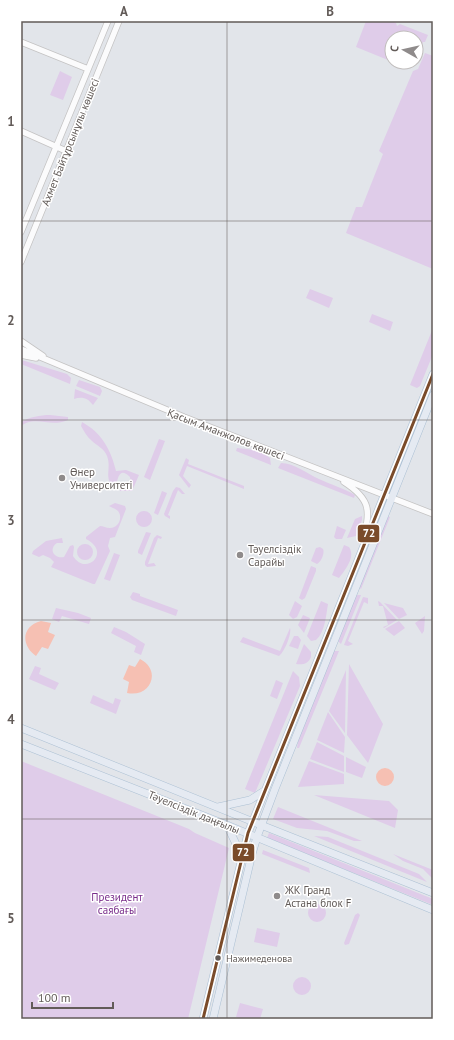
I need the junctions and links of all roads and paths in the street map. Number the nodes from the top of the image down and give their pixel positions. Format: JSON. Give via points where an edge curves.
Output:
{"nodes":[{"id":1,"x":108,"y":21,"type":"edge"},
{"id":2,"x":119,"y":21,"type":"edge"},
{"id":3,"x":21,"y":42,"type":"edge"},
{"id":4,"x":88,"y":69,"type":"junction"},
{"id":5,"x":21,"y":131,"type":"edge"},
{"id":6,"x":56,"y":146,"type":"junction"},
{"id":7,"x":66,"y":151,"type":"junction"},
{"id":8,"x":21,"y":232,"type":"edge"},
{"id":9,"x":21,"y":262,"type":"edge"},
{"id":10,"x":21,"y":341,"type":"edge"},
{"id":11,"x":21,"y":350,"type":"edge"},
{"id":12,"x":21,"y":355,"type":"edge"},
{"id":13,"x":54,"y":362,"type":"junction"},
{"id":14,"x":433,"y":374,"type":"edge"},
{"id":15,"x":433,"y":395,"type":"edge"},
{"id":16,"x":332,"y":475,"type":"junction"},
{"id":17,"x":384,"y":496,"type":"junction"},
{"id":18,"x":391,"y":498,"type":"junction"},
{"id":19,"x":433,"y":514,"type":"edge"},
{"id":20,"x":361,"y":551,"type":"junction"},
{"id":21,"x":21,"y":728,"type":"edge"},
{"id":22,"x":21,"y":744,"type":"edge"},
{"id":23,"x":266,"y":789,"type":"junction"},
{"id":24,"x":217,"y":807,"type":"junction"},
{"id":25,"x":253,"y":822,"type":"junction"},
{"id":26,"x":227,"y":825,"type":"junction"},
{"id":27,"x":261,"y":825,"type":"junction"},
{"id":28,"x":248,"y":834,"type":"junction"},
{"id":29,"x":257,"y":837,"type":"junction"},
{"id":30,"x":241,"y":863,"type":"junction"},
{"id":31,"x":433,"y":893,"type":"edge"},
{"id":32,"x":433,"y":910,"type":"edge"},
{"id":33,"x":220,"y":948,"type":"junction"},
{"id":34,"x":223,"y":976,"type":"junction"},
{"id":35,"x":207,"y":1005,"type":"junction"},
{"id":36,"x":203,"y":1019,"type":"edge"},
{"id":37,"x":208,"y":1019,"type":"edge"},
{"id":38,"x":212,"y":1019,"type":"edge"}],
"edges":[{"from":1,"to":4,"type":"street","name":"Ахмет Байтұрсынұлы көшесі"},
{"from":2,"to":7,"type":"street","name":"Ахмет Байтұрсынұлы көшесі"},
{"from":3,"to":4,"type":"street"},
{"from":4,"to":6,"type":"street","name":"Ахмет Байтұрсынұлы көшесі"},
{"from":5,"to":6,"type":"street"},
{"from":6,"to":7,"type":"street"},
{"from":6,"to":8,"type":"street","name":"Ахмет Байтұрсынұлы көшесі"},
{"from":7,"to":9,"type":"street","name":"Ахмет Байтұрсынұлы көшесі"},
{"from":10,"to":13,"type":"street"},
{"from":11,"to":13,"type":"street","name":"Қасым Аманжолов көшесі"},
{"from":12,"to":13,"type":"street"},
{"from":13,"to":16,"type":"street","name":"Қасым Аманжолов көшесі","via":[[184,418]]},
{"from":14,"to":17,"type":"main road"},
{"from":15,"to":18,"type":"main road"},
{"from":16,"to":17,"type":"street","name":"Қасым Аманжолов көшесі"},
{"from":16,"to":20,"type":"street","via":[[360,495],[367,505]]},
{"from":17,"to":18,"type":"street","name":"Қасым Аманжолов көшесі"},
{"from":17,"to":20,"type":"main road"},
{"from":18,"to":19,"type":"street","name":"Қасым Аманжолов көшесі"},
{"from":18,"to":27,"type":"main road"},
{"from":20,"to":23,"type":"main road"},
{"from":21,"to":24,"type":"main road","name":"Тәуелсіздік даңғылы"},
{"from":22,"to":26,"type":"main road","name":"Тәуелсіздік даңғылы"},
{"from":23,"to":24,"type":"main road","via":[[250,800]]},
{"from":23,"to":25,"type":"main road"},
{"from":24,"to":25,"type":"main road","name":"Тәуелсіздік даңғылы"},
{"from":25,"to":27,"type":"main road","name":"Тәуелсіздік даңғылы"},
{"from":25,"to":28,"type":"main road"},
{"from":26,"to":28,"type":"main road","name":"Тәуелсіздік даңғылы"},
{"from":26,"to":30,"type":"main road"},
{"from":27,"to":29,"type":"main road"},
{"from":27,"to":31,"type":"main road","name":"Тәуелсіздік даңғылы"},
{"from":28,"to":29,"type":"main road","name":"Тәуелсіздік даңғылы"},
{"from":28,"to":30,"type":"main road"},
{"from":29,"to":32,"type":"main road","name":"Тәуелсіздік даңғылы"},
{"from":29,"to":34,"type":"main road"},
{"from":30,"to":33,"type":"main road"},
{"from":33,"to":34,"type":"main road","via":[[218,972]]},
{"from":33,"to":35,"type":"main road"},
{"from":34,"to":38,"type":"main road"},
{"from":35,"to":36,"type":"main road"},
{"from":35,"to":37,"type":"main road"}]}
